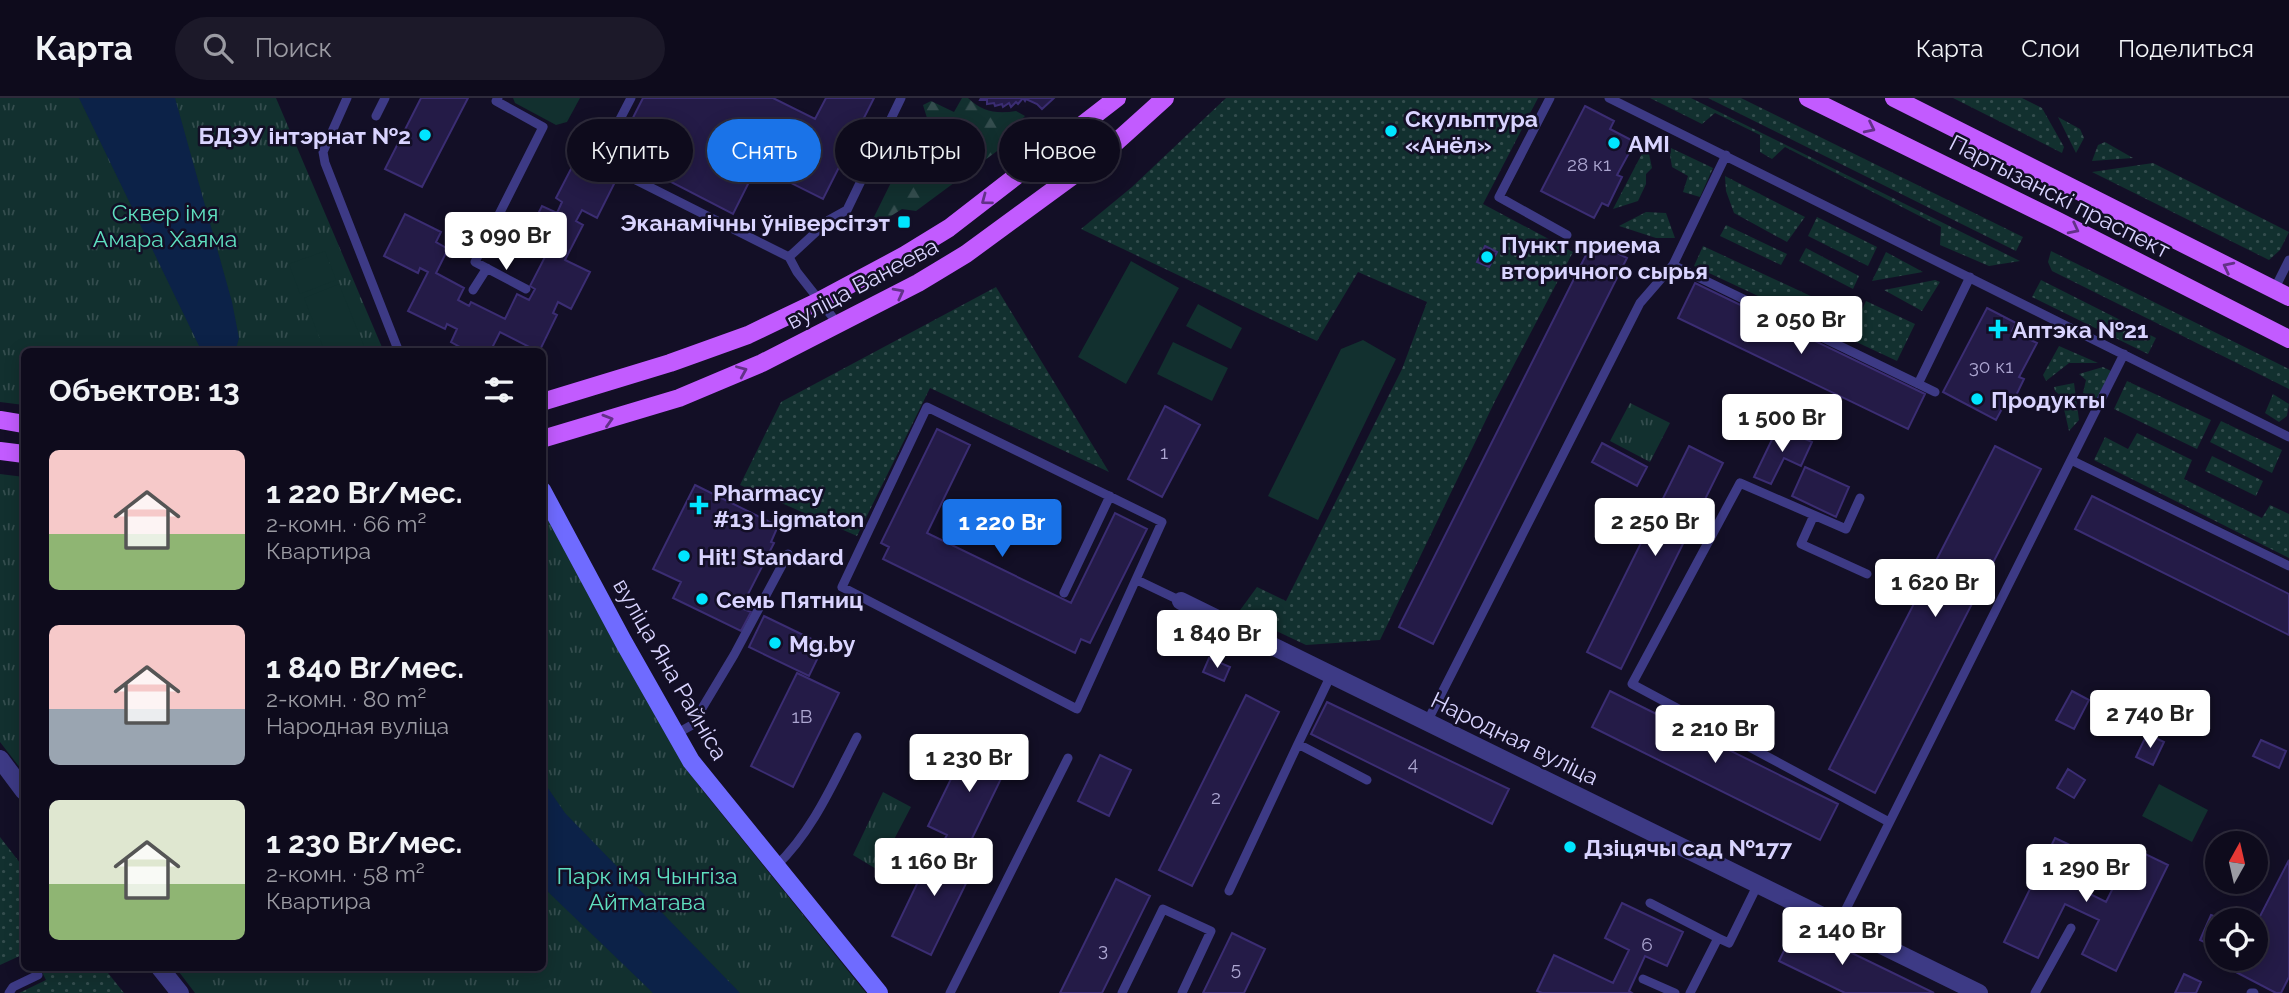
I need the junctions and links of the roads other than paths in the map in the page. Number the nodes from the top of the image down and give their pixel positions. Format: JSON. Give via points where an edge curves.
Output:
{"nodes":[{"id":1,"x":347,"y":98,"type":"edge"},
{"id":2,"x":385,"y":98,"type":"edge"},
{"id":3,"x":498,"y":98,"type":"edge"},
{"id":4,"x":631,"y":98,"type":"edge"},
{"id":5,"x":901,"y":98,"type":"edge"},
{"id":6,"x":1117,"y":98,"type":"edge"},
{"id":7,"x":1165,"y":98,"type":"edge"},
{"id":8,"x":1550,"y":98,"type":"edge"},
{"id":9,"x":1609,"y":98,"type":"edge"},
{"id":10,"x":1808,"y":98,"type":"edge"},
{"id":11,"x":1894,"y":98,"type":"edge"},
{"id":12,"x":376,"y":116,"type":"dead end"},
{"id":13,"x":1726,"y":155,"type":"junction"},
{"id":14,"x":1567,"y":235,"type":"dead end"},
{"id":15,"x":789,"y":257,"type":"junction"},
{"id":16,"x":2289,"y":260,"type":"edge"},
{"id":17,"x":1673,"y":265,"type":"junction"},
{"id":18,"x":487,"y":268,"type":"junction"},
{"id":19,"x":1970,"y":277,"type":"junction"},
{"id":20,"x":526,"y":289,"type":"dead end"},
{"id":21,"x":473,"y":290,"type":"dead end"},
{"id":22,"x":2282,"y":294,"type":"edge"},
{"id":23,"x":821,"y":300,"type":"junction"},
{"id":24,"x":838,"y":324,"type":"junction"},
{"id":25,"x":2289,"y":339,"type":"edge"},
{"id":26,"x":398,"y":348,"type":"edge"},
{"id":27,"x":2124,"y":354,"type":"junction"},
{"id":28,"x":1918,"y":384,"type":"junction"},
{"id":29,"x":1935,"y":392,"type":"dead end"},
{"id":30,"x":546,"y":401,"type":"edge"},
{"id":31,"x":0,"y":420,"type":"edge"},
{"id":32,"x":21,"y":424,"type":"edge"},
{"id":33,"x":2289,"y":437,"type":"edge"},
{"id":34,"x":546,"y":438,"type":"edge"},
{"id":35,"x":0,"y":450,"type":"edge"},
{"id":36,"x":21,"y":454,"type":"edge"},
{"id":37,"x":2071,"y":460,"type":"junction"},
{"id":38,"x":1110,"y":496,"type":"junction"},
{"id":39,"x":546,"y":497,"type":"edge"},
{"id":40,"x":1860,"y":498,"type":"dead end"},
{"id":41,"x":1814,"y":515,"type":"junction"},
{"id":42,"x":788,"y":554,"type":"dead end"},
{"id":43,"x":2289,"y":566,"type":"edge"},
{"id":44,"x":1867,"y":574,"type":"dead end"},
{"id":45,"x":1137,"y":580,"type":"junction"},
{"id":46,"x":1064,"y":593,"type":"dead end"},
{"id":47,"x":1181,"y":601,"type":"joint"},
{"id":48,"x":1331,"y":675,"type":"junction"},
{"id":49,"x":1427,"y":722,"type":"junction"},
{"id":50,"x":676,"y":734,"type":"junction"},
{"id":51,"x":857,"y":737,"type":"dead end"},
{"id":52,"x":1298,"y":744,"type":"junction"},
{"id":53,"x":1068,"y":758,"type":"dead end"},
{"id":54,"x":0,"y":759,"type":"edge"},
{"id":55,"x":1367,"y":780,"type":"dead end"},
{"id":56,"x":21,"y":787,"type":"edge"},
{"id":57,"x":1889,"y":822,"type":"junction"},
{"id":58,"x":776,"y":866,"type":"junction"},
{"id":59,"x":1758,"y":884,"type":"junction"},
{"id":60,"x":1229,"y":891,"type":"dead end"},
{"id":61,"x":1650,"y":903,"type":"dead end"},
{"id":62,"x":1839,"y":923,"type":"junction"},
{"id":63,"x":2071,"y":928,"type":"dead end"},
{"id":64,"x":1718,"y":938,"type":"junction"},
{"id":65,"x":162,"y":971,"type":"edge"},
{"id":66,"x":38,"y":975,"type":"dead end"},
{"id":67,"x":1643,"y":979,"type":"dead end"},
{"id":68,"x":9,"y":993,"type":"edge"},
{"id":69,"x":180,"y":993,"type":"edge"},
{"id":70,"x":879,"y":993,"type":"edge"},
{"id":71,"x":950,"y":993,"type":"edge"},
{"id":72,"x":1122,"y":993,"type":"edge"},
{"id":73,"x":1182,"y":993,"type":"edge"},
{"id":74,"x":1675,"y":993,"type":"edge"},
{"id":75,"x":1690,"y":993,"type":"edge"},
{"id":76,"x":1979,"y":993,"type":"edge"},
{"id":77,"x":2035,"y":993,"type":"edge"}],
"edges":[{"from":1,"to":26,"type":"lane","via":[[323,152],[325,163]]},
{"from":2,"to":12,"type":"lane"},
{"from":3,"to":18,"type":"lane","via":[[496,101],[543,127],[475,262]]},
{"from":4,"to":15,"type":"lane","via":[[600,162]]},
{"from":5,"to":15,"type":"lane","via":[[847,210],[829,220]]},
{"from":6,"to":23,"type":"main road","name":"вуліца Ванеева","one_way":true,"via":[[949,228]]},
{"from":24,"to":7,"type":"main road","name":"вуліца Ванеева","one_way":true,"via":[[966,254],[1104,153]]},
{"from":8,"to":14,"type":"lane","via":[[1499,197]]},
{"from":9,"to":13,"type":"lane"},
{"from":10,"to":25,"type":"main road","name":"Партызанскі праспект","one_way":true},
{"from":22,"to":11,"type":"main road","name":"Партызанскі праспект","one_way":true},
{"from":13,"to":17,"type":"lane"},
{"from":13,"to":19,"type":"lane"},
{"from":15,"to":23,"type":"lane"},
{"from":16,"to":22,"type":"lane"},
{"from":17,"to":28,"type":"lane"},
{"from":17,"to":49,"type":"lane","via":[[1640,303]]},
{"from":18,"to":20,"type":"lane"},
{"from":18,"to":21,"type":"lane"},
{"from":19,"to":27,"type":"lane"},
{"from":19,"to":28,"type":"lane"},
{"from":23,"to":24,"type":"lane"},
{"from":23,"to":30,"type":"main road","name":"вуліца Ванеева","via":[[748,335]]},
{"from":34,"to":24,"type":"main road","name":"вуліца Ванеева","one_way":true,"via":[[679,398]]},
{"from":27,"to":33,"type":"lane"},
{"from":27,"to":37,"type":"lane"},
{"from":28,"to":29,"type":"lane"},
{"from":31,"to":32,"type":"main road"},
{"from":35,"to":36,"type":"main road"},
{"from":37,"to":43,"type":"lane"},
{"from":37,"to":57,"type":"lane"},
{"from":38,"to":45,"type":"lane","via":[[1162,522]]},
{"from":38,"to":45,"type":"lane","via":[[927,407],[842,587],[1077,709]]},
{"from":38,"to":46,"type":"lane"},
{"from":39,"to":50,"type":"street","name":"вуліца Яна Райніса"},
{"from":40,"to":41,"type":"lane","via":[[1846,530]]},
{"from":41,"to":44,"type":"lane","via":[[1801,544]]},
{"from":41,"to":57,"type":"lane","via":[[1741,483],[1632,684]]},
{"from":42,"to":50,"type":"lane","via":[[692,725]]},
{"from":45,"to":47,"type":"lane"},
{"from":47,"to":48,"type":"street","name":"Народная вуліца"},
{"from":48,"to":49,"type":"street","name":"Народная вуліца"},
{"from":48,"to":52,"type":"lane"},
{"from":49,"to":59,"type":"street","name":"Народная вуліца"},
{"from":50,"to":58,"type":"street","name":"вуліца Яна Райніса","via":[[691,761]]},
{"from":51,"to":58,"type":"lane","via":[[825,800],[791,852]]},
{"from":52,"to":55,"type":"lane"},
{"from":52,"to":60,"type":"lane"},
{"from":53,"to":71,"type":"lane"},
{"from":54,"to":56,"type":"street"},
{"from":57,"to":62,"type":"lane"},
{"from":58,"to":70,"type":"street","name":"вуліца Яна Райніса"},
{"from":59,"to":62,"type":"street","name":"Народная вуліца"},
{"from":59,"to":64,"type":"lane","via":[[1729,943]]},
{"from":61,"to":64,"type":"lane"},
{"from":62,"to":76,"type":"street","name":"Народная вуліца"},
{"from":63,"to":77,"type":"lane"},
{"from":64,"to":75,"type":"lane"},
{"from":65,"to":69,"type":"street"},
{"from":66,"to":68,"type":"lane"},
{"from":67,"to":74,"type":"lane"},
{"from":72,"to":73,"type":"lane","via":[[1163,909],[1211,931]]}]}
